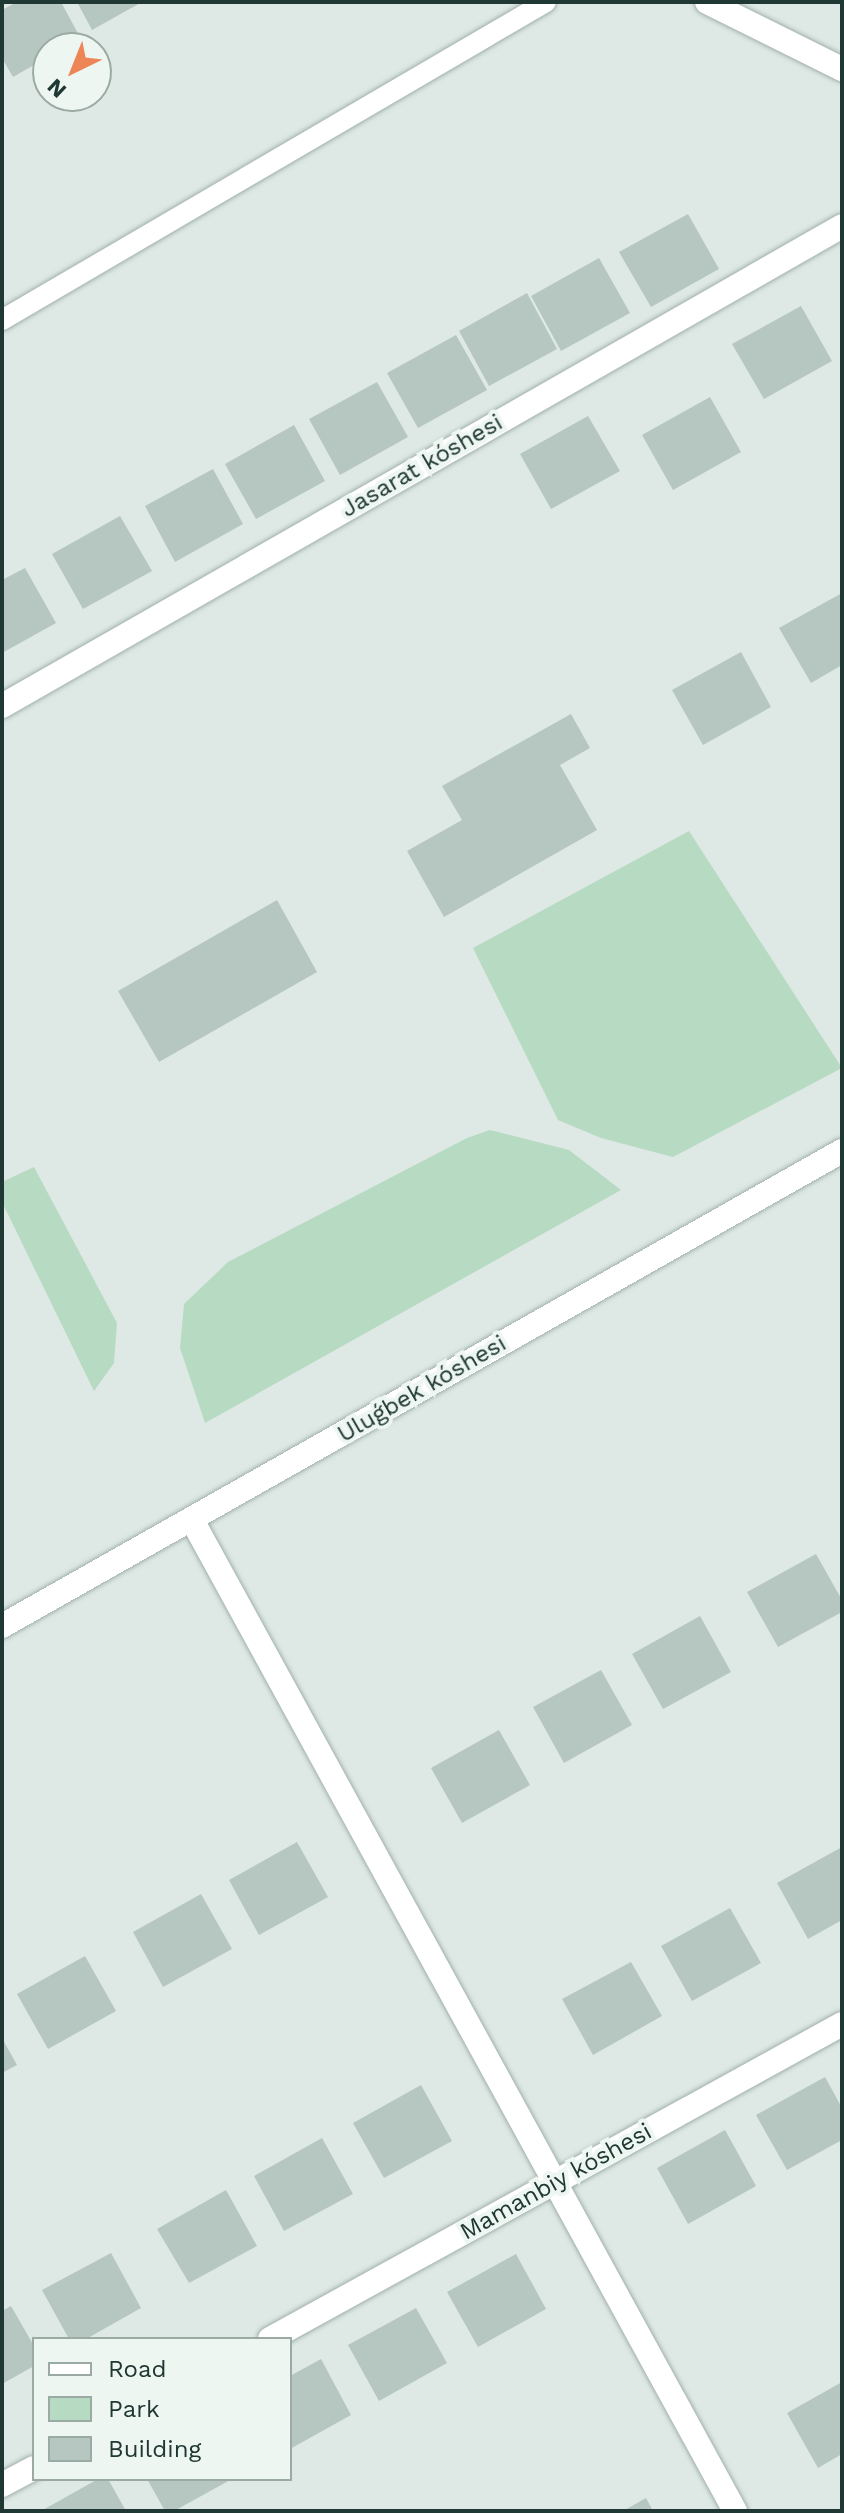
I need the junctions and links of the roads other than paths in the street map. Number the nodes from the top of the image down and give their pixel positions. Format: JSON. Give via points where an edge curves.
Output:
{"nodes":[{"id":1,"x":546,"y":2,"type":"edge"},
{"id":2,"x":707,"y":2,"type":"edge"},
{"id":3,"x":842,"y":69,"type":"edge"},
{"id":4,"x":842,"y":226,"type":"edge"},
{"id":5,"x":2,"y":320,"type":"edge"},
{"id":6,"x":2,"y":706,"type":"edge"},
{"id":7,"x":842,"y":1151,"type":"edge"},
{"id":8,"x":192,"y":1520,"type":"junction"},
{"id":9,"x":2,"y":1626,"type":"edge"},
{"id":10,"x":842,"y":2024,"type":"edge"},
{"id":11,"x":555,"y":2183,"type":"junction"},
{"id":12,"x":274,"y":2337,"type":"edge"},
{"id":13,"x":32,"y":2469,"type":"edge"},
{"id":14,"x":2,"y":2485,"type":"edge"},
{"id":15,"x":735,"y":2511,"type":"edge"}],
"edges":[{"from":1,"to":5,"type":"lane"},
{"from":2,"to":3,"type":"street"},
{"from":4,"to":6,"type":"street","name":"Jasarat kóshesi"},
{"from":7,"to":8,"type":"street","name":"Uluǵbek kóshesi"},
{"from":8,"to":9,"type":"street","name":"Uluǵbek kóshesi"},
{"from":8,"to":11,"type":"street"},
{"from":10,"to":11,"type":"street","name":"Mamanbiy kóshesi"},
{"from":11,"to":12,"type":"street","name":"Mamanbiy kóshesi"},
{"from":11,"to":15,"type":"street"},
{"from":13,"to":14,"type":"street"}]}
